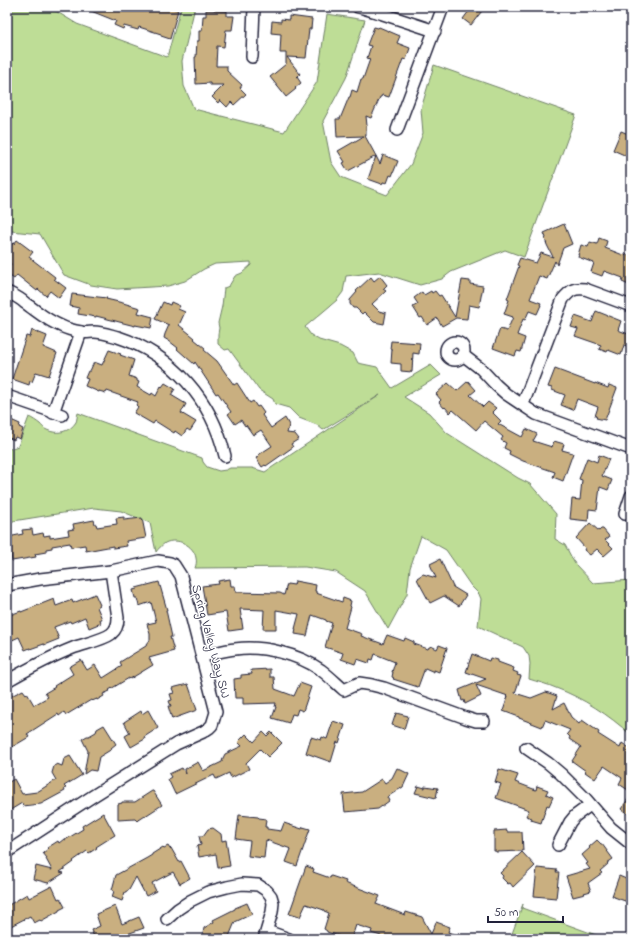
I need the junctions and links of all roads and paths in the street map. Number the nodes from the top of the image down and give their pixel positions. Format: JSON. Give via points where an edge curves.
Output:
{"nodes":[{"id":1,"x":254,"y":7,"type":"edge"},
{"id":2,"x":358,"y":7,"type":"edge"},
{"id":3,"x":443,"y":7,"type":"edge"},
{"id":4,"x":435,"y":31,"type":"junction"},
{"id":5,"x":252,"y":57,"type":"dead end"},
{"id":6,"x":397,"y":130,"type":"dead end"},
{"id":7,"x":7,"y":292,"type":"edge"},
{"id":8,"x":631,"y":306,"type":"edge"},
{"id":9,"x":81,"y":332,"type":"junction"},
{"id":10,"x":463,"y":355,"type":"dead end"},
{"id":11,"x":7,"y":396,"type":"edge"},
{"id":12,"x":523,"y":404,"type":"junction"},
{"id":13,"x":631,"y":449,"type":"edge"},
{"id":14,"x":225,"y":456,"type":"dead end"},
{"id":15,"x":631,"y":496,"type":"edge"},
{"id":16,"x":625,"y":514,"type":"dead end"},
{"id":17,"x":111,"y":571,"type":"junction"},
{"id":18,"x":7,"y":586,"type":"edge"},
{"id":19,"x":202,"y":656,"type":"junction"},
{"id":20,"x":7,"y":681,"type":"edge"},
{"id":21,"x":484,"y":721,"type":"dead end"},
{"id":22,"x":526,"y":748,"type":"dead end"},
{"id":23,"x":590,"y":805,"type":"junction"},
{"id":24,"x":631,"y":844,"type":"edge"},
{"id":25,"x":558,"y":845,"type":"dead end"},
{"id":26,"x":7,"y":852,"type":"edge"},
{"id":27,"x":167,"y":919,"type":"dead end"},
{"id":28,"x":265,"y":935,"type":"edge"},
{"id":29,"x":289,"y":939,"type":"edge"}],
"edges":[{"from":1,"to":5,"type":"street"},
{"from":2,"to":4,"type":"street"},
{"from":3,"to":4,"type":"street"},
{"from":4,"to":6,"type":"street"},
{"from":7,"to":9,"type":"street","via":[[49,321]]},
{"from":8,"to":12,"type":"street","via":[[577,288],[570,291],[562,299]]},
{"from":9,"to":11,"type":"street","via":[[57,414]]},
{"from":9,"to":14,"type":"street","via":[[103,333],[124,339],[171,366],[192,387],[208,411],[220,436]]},
{"from":10,"to":12,"type":"street","via":[[501,389]]},
{"from":12,"to":13,"type":"street","via":[[536,414]]},
{"from":15,"to":16,"type":"street"},
{"from":17,"to":18,"type":"street","name":"Spring Valley Way SW","via":[[40,579]]},
{"from":17,"to":19,"type":"street","name":"Spring Valley Way SW","via":[[158,561],[174,566],[181,576]]},
{"from":17,"to":20,"type":"street","via":[[118,618],[118,624],[112,633],[61,653]]},
{"from":19,"to":21,"type":"street","via":[[236,648],[276,650],[320,669],[344,690],[359,683],[372,685],[466,718]]},
{"from":19,"to":26,"type":"street","name":"Spring Valley Way SW","via":[[216,712],[212,725],[170,748]]},
{"from":22,"to":23,"type":"street","via":[[561,774]]},
{"from":23,"to":24,"type":"street","via":[[611,828]]},
{"from":23,"to":25,"type":"street","via":[[570,822]]},
{"from":27,"to":28,"type":"street","via":[[178,909],[208,892],[227,886],[258,885],[271,896],[273,907]]},
{"from":28,"to":29,"type":"street"}]}
